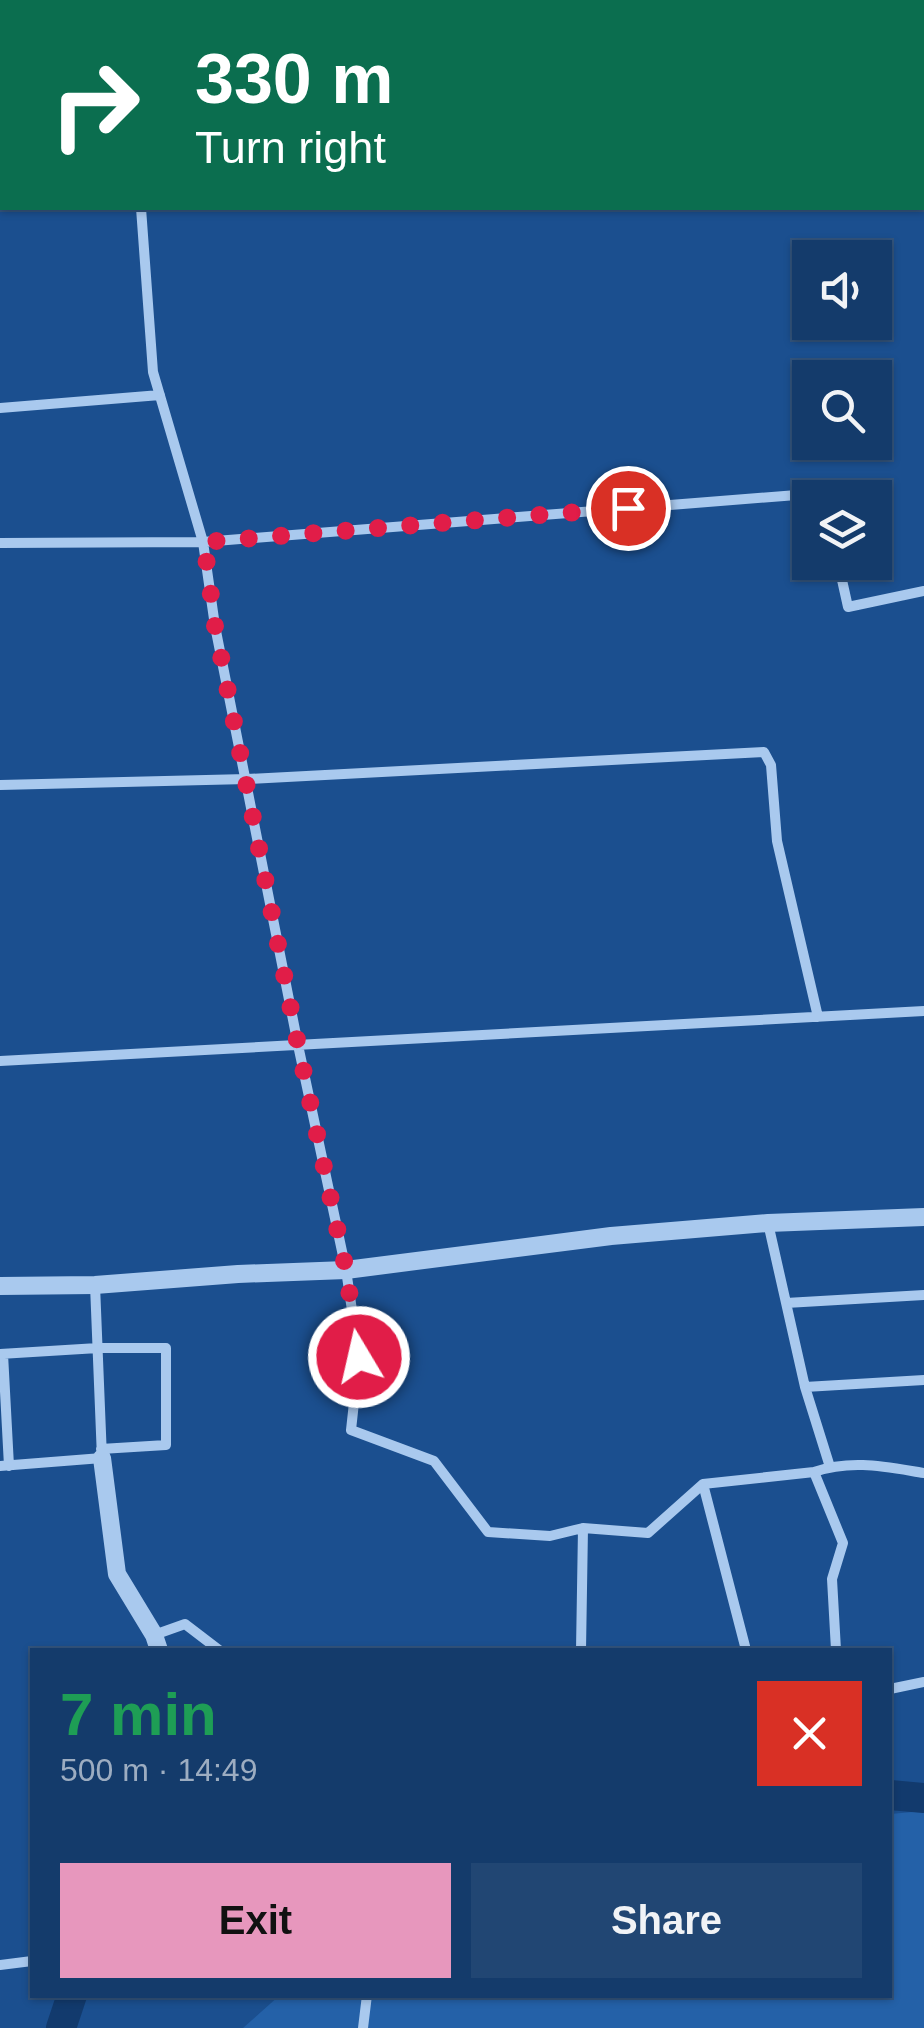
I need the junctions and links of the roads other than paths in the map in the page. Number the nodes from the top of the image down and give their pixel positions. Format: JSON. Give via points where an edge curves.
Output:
{"nodes":[{"id":1,"x":141,"y":210,"type":"edge"},
{"id":2,"x":160,"y":395,"type":"junction"},
{"id":3,"x":0,"y":408,"type":"edge"},
{"id":4,"x":792,"y":496,"type":"edge"},
{"id":5,"x":204,"y":542,"type":"junction"},
{"id":6,"x":0,"y":544,"type":"edge"},
{"id":7,"x":842,"y":580,"type":"edge"},
{"id":8,"x":924,"y":591,"type":"edge"},
{"id":9,"x":247,"y":779,"type":"junction"},
{"id":10,"x":0,"y":785,"type":"edge"},
{"id":11,"x":924,"y":1011,"type":"edge"},
{"id":12,"x":818,"y":1017,"type":"junction"},
{"id":13,"x":298,"y":1045,"type":"junction"},
{"id":14,"x":0,"y":1062,"type":"edge"},
{"id":15,"x":924,"y":1217,"type":"edge"},
{"id":16,"x":768,"y":1224,"type":"junction"},
{"id":17,"x":346,"y":1270,"type":"junction"},
{"id":18,"x":95,"y":1284,"type":"junction"},
{"id":19,"x":0,"y":1286,"type":"edge"},
{"id":20,"x":924,"y":1295,"type":"edge"},
{"id":21,"x":786,"y":1303,"type":"junction"},
{"id":22,"x":98,"y":1348,"type":"junction"},
{"id":23,"x":2,"y":1354,"type":"edge"},
{"id":24,"x":924,"y":1380,"type":"edge"},
{"id":25,"x":805,"y":1387,"type":"junction"},
{"id":26,"x":102,"y":1453,"type":"junction"},
{"id":27,"x":4,"y":1466,"type":"edge"},
{"id":28,"x":830,"y":1466,"type":"junction"},
{"id":29,"x":814,"y":1472,"type":"junction"},
{"id":30,"x":924,"y":1473,"type":"edge"},
{"id":31,"x":703,"y":1484,"type":"junction"},
{"id":32,"x":583,"y":1528,"type":"junction"},
{"id":33,"x":156,"y":1642,"type":"edge"},
{"id":34,"x":216,"y":1648,"type":"edge"},
{"id":35,"x":580,"y":1648,"type":"edge"},
{"id":36,"x":745,"y":1648,"type":"edge"},
{"id":37,"x":836,"y":1648,"type":"edge"},
{"id":38,"x":924,"y":1682,"type":"edge"},
{"id":39,"x":892,"y":1689,"type":"edge"},
{"id":40,"x":30,"y":1961,"type":"edge"},
{"id":41,"x":0,"y":1965,"type":"edge"},
{"id":42,"x":367,"y":1998,"type":"edge"},
{"id":43,"x":363,"y":2028,"type":"edge"}],
"edges":[{"from":1,"to":2,"type":"street"},
{"from":2,"to":3,"type":"street"},
{"from":2,"to":5,"type":"street"},
{"from":4,"to":5,"type":"street"},
{"from":5,"to":6,"type":"street"},
{"from":5,"to":9,"type":"street"},
{"from":7,"to":8,"type":"street","via":[[848,607]]},
{"from":9,"to":10,"type":"street"},
{"from":9,"to":12,"type":"street","via":[[764,752],[771,765],[777,841]]},
{"from":9,"to":13,"type":"street"},
{"from":11,"to":12,"type":"street"},
{"from":12,"to":13,"type":"street"},
{"from":13,"to":14,"type":"street"},
{"from":13,"to":17,"type":"street"},
{"from":15,"to":16,"type":"street"},
{"from":16,"to":17,"type":"street","via":[[611,1236]]},
{"from":16,"to":21,"type":"street"},
{"from":17,"to":18,"type":"street"},
{"from":17,"to":32,"type":"street","via":[[359,1357],[351,1430],[434,1460],[488,1532],[550,1536]]},
{"from":18,"to":19,"type":"street"},
{"from":18,"to":22,"type":"street"},
{"from":20,"to":21,"type":"street"},
{"from":21,"to":25,"type":"street"},
{"from":22,"to":23,"type":"street"},
{"from":22,"to":26,"type":"street"},
{"from":22,"to":26,"type":"street","via":[[166,1348],[166,1445]]},
{"from":23,"to":27,"type":"street"},
{"from":24,"to":25,"type":"street"},
{"from":25,"to":28,"type":"street"},
{"from":26,"to":27,"type":"street"},
{"from":26,"to":33,"type":"street","via":[[117,1574]]},
{"from":28,"to":29,"type":"street"},
{"from":28,"to":30,"type":"street"},
{"from":29,"to":31,"type":"street"},
{"from":29,"to":37,"type":"street","via":[[844,1543],[832,1579]]},
{"from":31,"to":32,"type":"street","via":[[648,1534]]},
{"from":31,"to":36,"type":"street"},
{"from":32,"to":35,"type":"street"},
{"from":33,"to":34,"type":"street","via":[[185,1624]]},
{"from":38,"to":39,"type":"street"},
{"from":40,"to":41,"type":"street"},
{"from":42,"to":43,"type":"street"}]}
